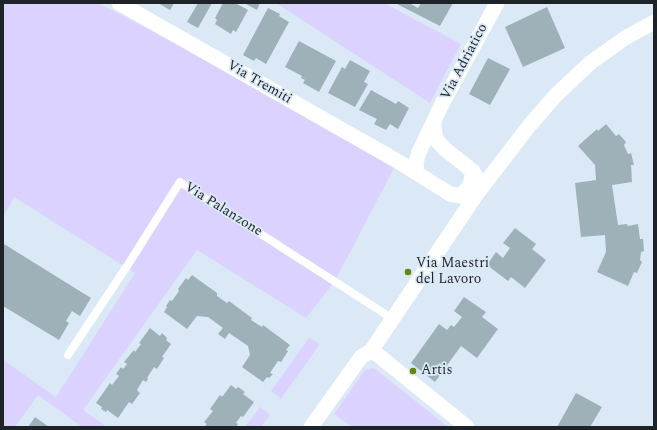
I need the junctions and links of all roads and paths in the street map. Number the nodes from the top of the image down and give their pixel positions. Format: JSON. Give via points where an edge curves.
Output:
{"nodes":[{"id":1,"x":119,"y":3,"type":"edge"},
{"id":2,"x":497,"y":3,"type":"edge"},
{"id":3,"x":654,"y":22,"type":"edge"},
{"id":4,"x":434,"y":122,"type":"junction"},
{"id":5,"x":440,"y":144,"type":"junction"},
{"id":6,"x":419,"y":152,"type":"junction"},
{"id":7,"x":399,"y":162,"type":"junction"},
{"id":8,"x":496,"y":169,"type":"junction"},
{"id":9,"x":474,"y":171,"type":"junction"},
{"id":10,"x":417,"y":173,"type":"junction"},
{"id":11,"x":450,"y":194,"type":"junction"},
{"id":12,"x":476,"y":195,"type":"junction"},
{"id":13,"x":459,"y":220,"type":"junction"},
{"id":14,"x":394,"y":319,"type":"junction"},
{"id":15,"x":371,"y":351,"type":"junction"},
{"id":16,"x":68,"y":355,"type":"dead end"},
{"id":17,"x":311,"y":427,"type":"edge"},
{"id":18,"x":466,"y":427,"type":"edge"}],
"edges":[{"from":1,"to":7,"type":"street","name":"Via Tremiti"},
{"from":2,"to":4,"type":"street","name":"Via Adriatico"},
{"from":3,"to":8,"type":"street","via":[[625,38],[590,63],[556,95]]},
{"from":4,"to":5,"type":"street","via":[[435,137]]},
{"from":4,"to":6,"type":"street","name":"Via Adriatico"},
{"from":5,"to":6,"type":"street","via":[[432,142]]},
{"from":5,"to":9,"type":"street"},
{"from":6,"to":7,"type":"street"},
{"from":6,"to":10,"type":"street","name":"Via Adriatico"},
{"from":7,"to":10,"type":"street","name":"Via Tremiti"},
{"from":8,"to":9,"type":"street","via":[[484,173]]},
{"from":8,"to":12,"type":"street"},
{"from":9,"to":11,"type":"street","via":[[470,185],[461,196]]},
{"from":9,"to":12,"type":"street","via":[[478,180]]},
{"from":10,"to":11,"type":"street"},
{"from":11,"to":13,"type":"street","via":[[457,206]]},
{"from":12,"to":13,"type":"street"},
{"from":13,"to":14,"type":"street"},
{"from":14,"to":15,"type":"street"},
{"from":14,"to":16,"type":"lane","name":"Via Palanzone","via":[[180,182]]},
{"from":15,"to":17,"type":"street","via":[[361,357]]},
{"from":15,"to":18,"type":"street"}]}
